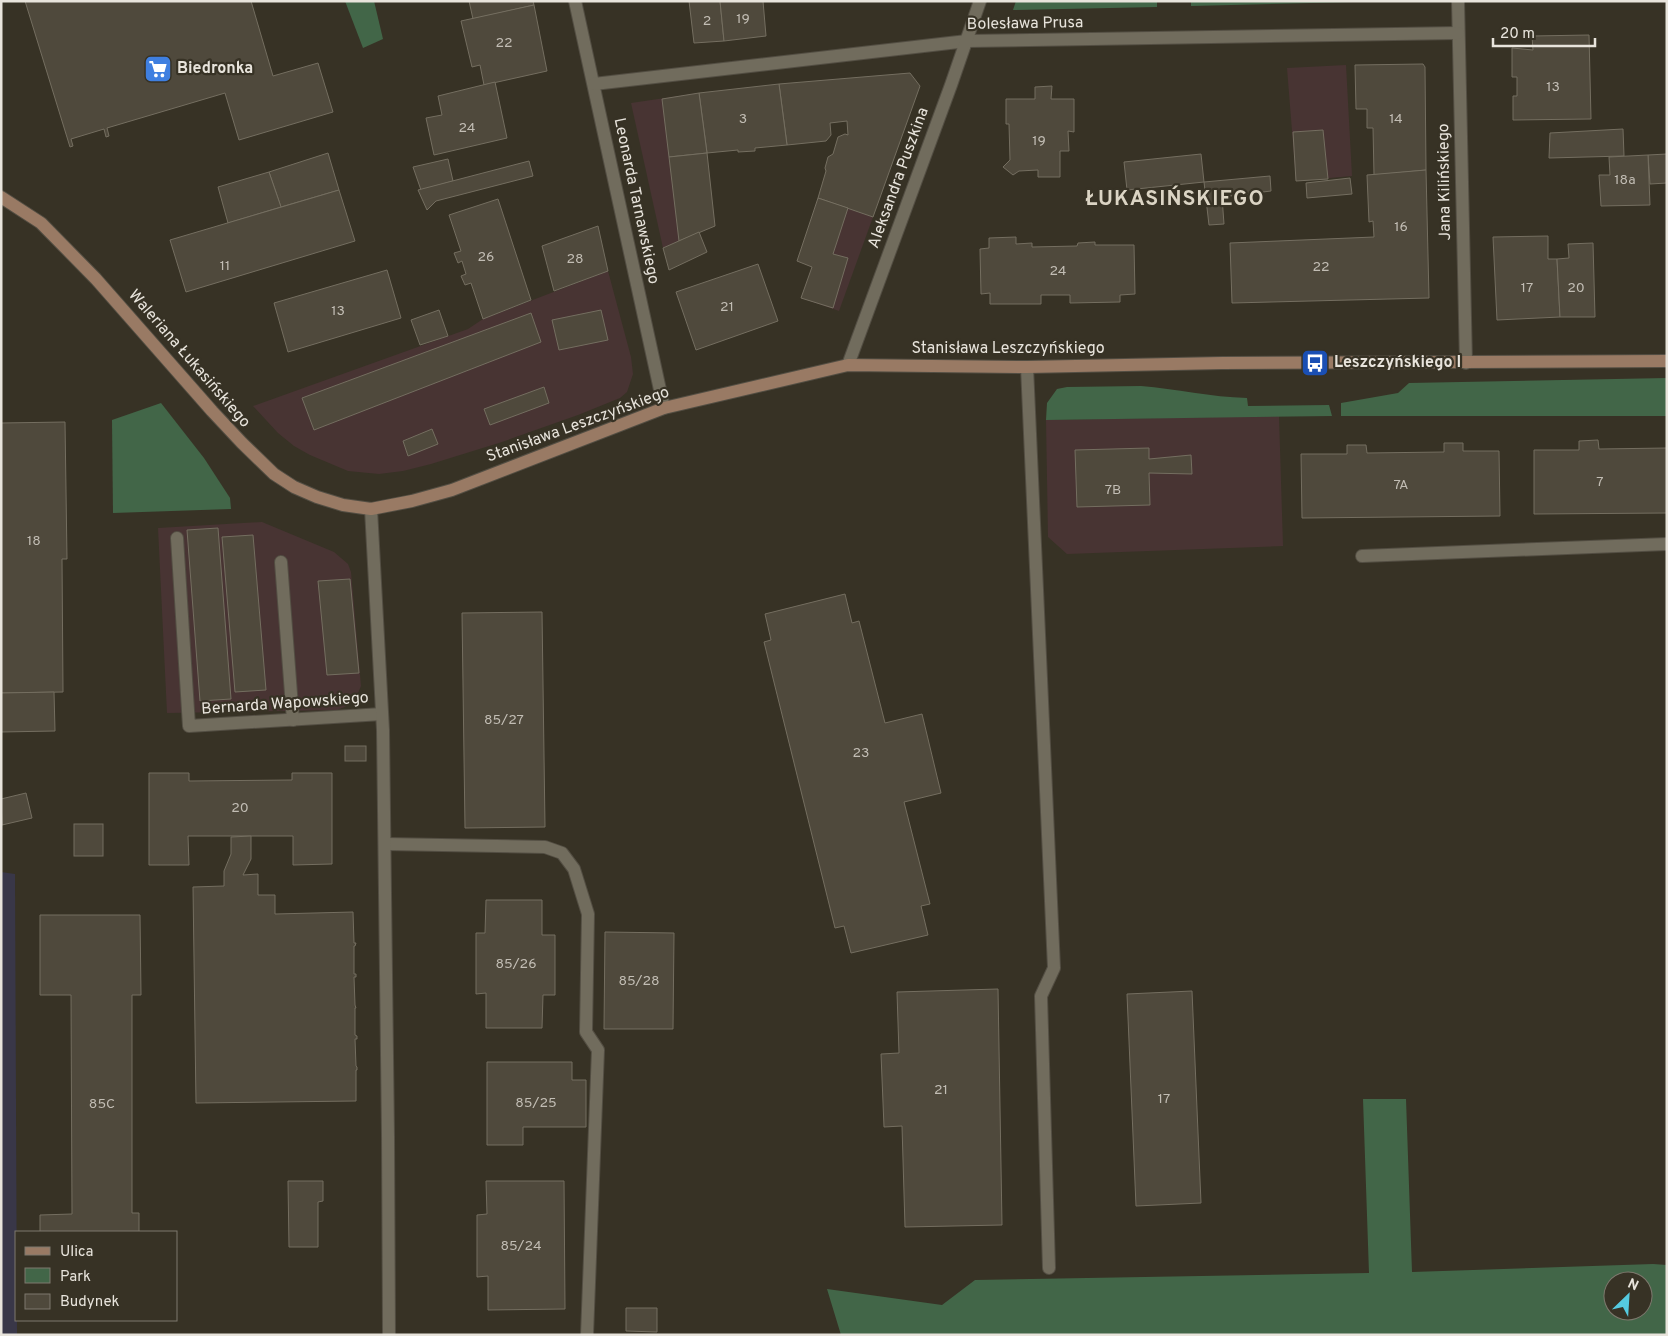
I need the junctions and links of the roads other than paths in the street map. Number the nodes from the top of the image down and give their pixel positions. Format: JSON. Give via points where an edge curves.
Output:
{"nodes":[{"id":1,"x":575,"y":1,"type":"edge"},
{"id":2,"x":980,"y":1,"type":"edge"},
{"id":3,"x":1458,"y":1,"type":"edge"},
{"id":4,"x":1458,"y":33,"type":"junction"},
{"id":5,"x":967,"y":41,"type":"junction"},
{"id":6,"x":594,"y":84,"type":"junction"},
{"id":7,"x":1,"y":197,"type":"edge"},
{"id":8,"x":1667,"y":361,"type":"edge"},
{"id":9,"x":1466,"y":363,"type":"junction"},
{"id":10,"x":848,"y":365,"type":"junction"},
{"id":11,"x":1027,"y":367,"type":"junction"},
{"id":12,"x":664,"y":408,"type":"junction"},
{"id":13,"x":371,"y":509,"type":"junction"},
{"id":14,"x":177,"y":538,"type":"dead end"},
{"id":15,"x":1667,"y":544,"type":"edge"},
{"id":16,"x":1362,"y":556,"type":"dead end"},
{"id":17,"x":281,"y":562,"type":"dead end"},
{"id":18,"x":382,"y":714,"type":"junction"},
{"id":19,"x":293,"y":720,"type":"junction"},
{"id":20,"x":386,"y":844,"type":"junction"},
{"id":21,"x":1049,"y":1268,"type":"dead end"},
{"id":22,"x":389,"y":1335,"type":"edge"},
{"id":23,"x":587,"y":1335,"type":"edge"}],
"edges":[{"from":1,"to":6,"type":"street","name":"Leonarda Tarnawskiego"},
{"from":2,"to":5,"type":"street","name":"Aleksandra Puszkina"},
{"from":3,"to":4,"type":"street","name":"Jana Kilińskiego"},
{"from":4,"to":5,"type":"street","name":"Bolesława Prusa"},
{"from":4,"to":9,"type":"street","name":"Jana Kilińskiego"},
{"from":5,"to":6,"type":"street","name":"Bolesława Prusa"},
{"from":5,"to":10,"type":"street","name":"Aleksandra Puszkina"},
{"from":6,"to":12,"type":"street","name":"Leonarda Tarnawskiego"},
{"from":7,"to":13,"type":"street","name":"Waleriana Łukasińskiego","via":[[41,223],[90,272],[224,424],[274,474],[317,497]]},
{"from":8,"to":9,"type":"street","name":"Stanisława Leszczyńskiego"},
{"from":9,"to":11,"type":"street","name":"Stanisława Leszczyńskiego"},
{"from":10,"to":11,"type":"street","name":"Stanisława Leszczyńskiego"},
{"from":10,"to":12,"type":"street","name":"Stanisława Leszczyńskiego"},
{"from":11,"to":21,"type":"street","via":[[1054,968],[1041,996]]},
{"from":12,"to":13,"type":"street","name":"Stanisława Leszczyńskiego","via":[[452,490]]},
{"from":13,"to":18,"type":"street"},
{"from":14,"to":19,"type":"street","name":"Bernarda Wapowskiego","via":[[189,726]]},
{"from":15,"to":16,"type":"street"},
{"from":17,"to":19,"type":"street"},
{"from":18,"to":19,"type":"street","name":"Bernarda Wapowskiego"},
{"from":18,"to":20,"type":"street"},
{"from":20,"to":22,"type":"street"},
{"from":20,"to":23,"type":"street","via":[[545,847],[562,853],[574,870],[588,914],[586,1032],[598,1050]]}]}
